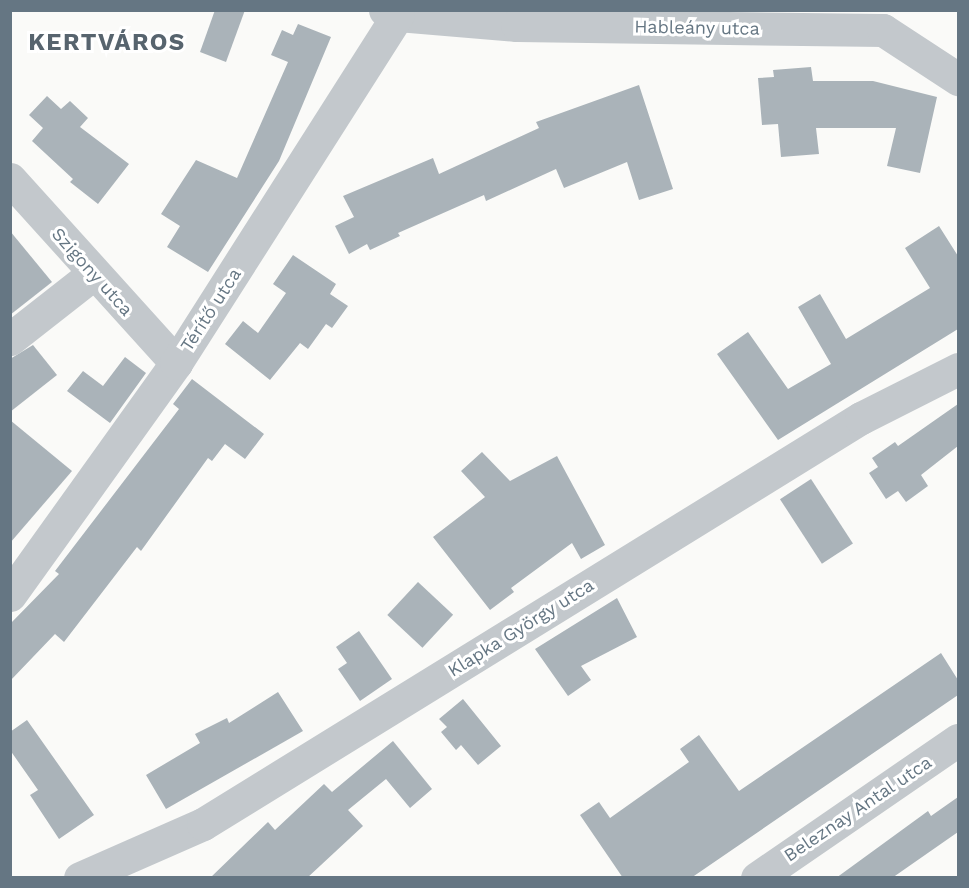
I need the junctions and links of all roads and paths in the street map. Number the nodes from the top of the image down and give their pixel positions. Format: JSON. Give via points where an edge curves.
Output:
{"nodes":[{"id":1,"x":392,"y":13,"type":"edge"},
{"id":2,"x":958,"y":80,"type":"edge"},
{"id":3,"x":10,"y":179,"type":"edge"},
{"id":4,"x":93,"y":274,"type":"junction"},
{"id":5,"x":10,"y":339,"type":"edge"},
{"id":6,"x":176,"y":363,"type":"junction"},
{"id":7,"x":958,"y":369,"type":"edge"},
{"id":8,"x":10,"y":595,"type":"edge"},
{"id":9,"x":958,"y":740,"type":"edge"},
{"id":10,"x":80,"y":878,"type":"edge"},
{"id":11,"x":757,"y":878,"type":"edge"}],
"edges":[{"from":1,"to":2,"type":"street","name":"Hableány utca","via":[[517,25],[882,30]]},
{"from":1,"to":6,"type":"street","name":"Térítő utca"},
{"from":3,"to":4,"type":"street","name":"Szigony utca"},
{"from":4,"to":5,"type":"street"},
{"from":4,"to":6,"type":"street","name":"Szigony utca"},
{"from":6,"to":8,"type":"street","name":"Térítő utca"},
{"from":7,"to":10,"type":"street","name":"Klapka György utca","via":[[861,418],[203,824]]},
{"from":9,"to":11,"type":"street","name":"Beleznay Antal utca"}]}
